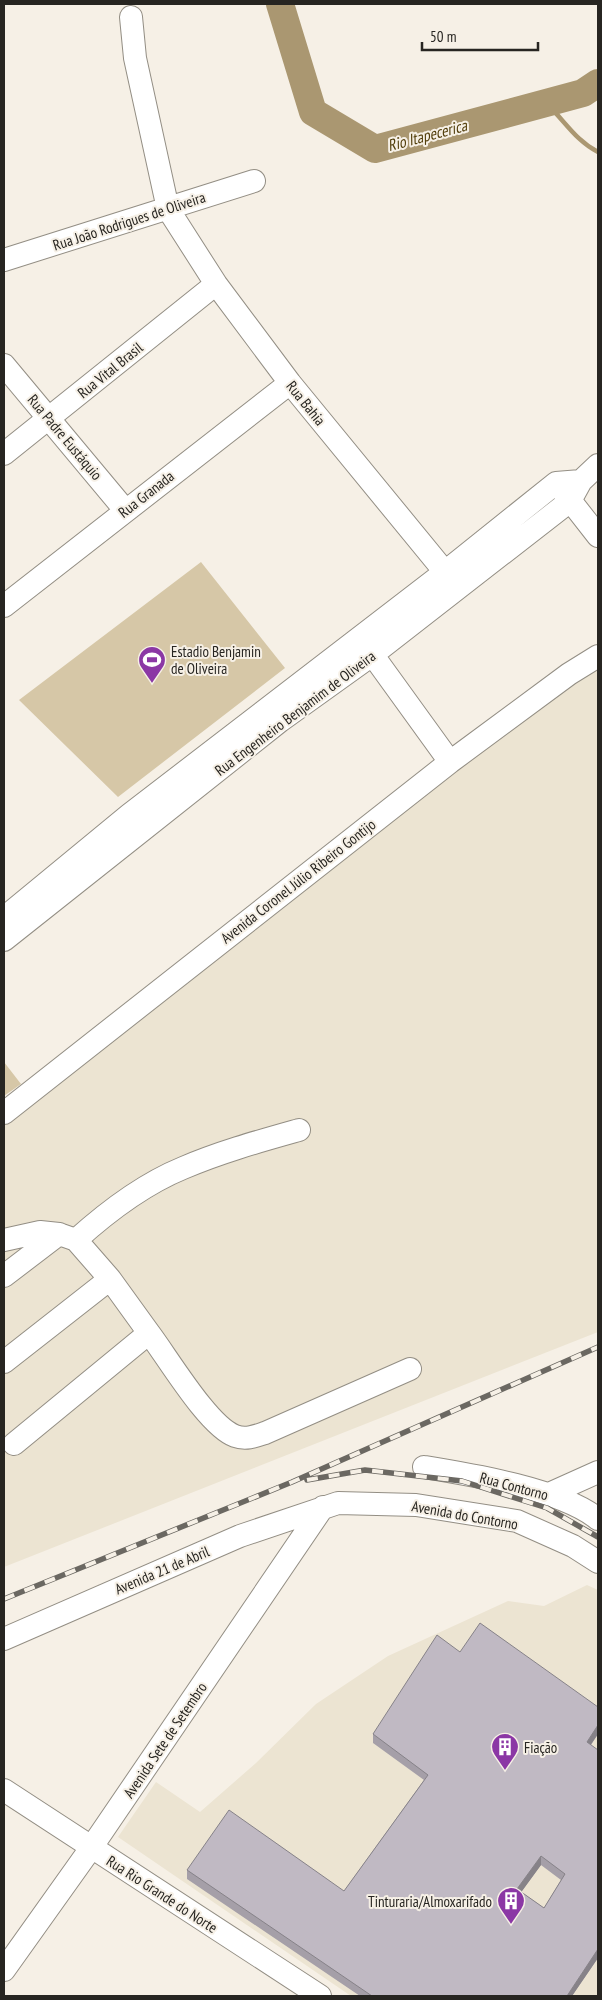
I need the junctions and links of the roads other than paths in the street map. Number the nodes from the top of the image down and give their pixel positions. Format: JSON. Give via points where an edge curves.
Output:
{"nodes":[{"id":1,"x":131,"y":16,"type":"dead end"},
{"id":2,"x":254,"y":181,"type":"dead end"},
{"id":3,"x":168,"y":209,"type":"junction"},
{"id":4,"x":4,"y":260,"type":"edge"},
{"id":5,"x":216,"y":284,"type":"junction"},
{"id":6,"x":4,"y":365,"type":"edge"},
{"id":7,"x":290,"y":383,"type":"junction"},
{"id":8,"x":49,"y":419,"type":"junction"},
{"id":9,"x":4,"y":454,"type":"edge"},
{"id":10,"x":598,"y":465,"type":"edge"},
{"id":11,"x":581,"y":481,"type":"junction"},
{"id":12,"x":556,"y":483,"type":"junction"},
{"id":13,"x":570,"y":501,"type":"junction"},
{"id":14,"x":125,"y":510,"type":"junction"},
{"id":15,"x":598,"y":536,"type":"edge"},
{"id":16,"x":451,"y":580,"type":"junction"},
{"id":17,"x":4,"y":606,"type":"edge"},
{"id":18,"x":366,"y":646,"type":"junction"},
{"id":19,"x":598,"y":656,"type":"edge"},
{"id":20,"x":450,"y":762,"type":"junction"},
{"id":21,"x":4,"y":918,"type":"edge"},
{"id":22,"x":4,"y":940,"type":"edge"},
{"id":23,"x":4,"y":1113,"type":"edge"},
{"id":24,"x":299,"y":1130,"type":"dead end"},
{"id":25,"x":67,"y":1237,"type":"junction"},
{"id":26,"x":4,"y":1240,"type":"edge"},
{"id":27,"x":4,"y":1276,"type":"edge"},
{"id":28,"x":110,"y":1279,"type":"junction"},
{"id":29,"x":149,"y":1333,"type":"junction"},
{"id":30,"x":4,"y":1362,"type":"edge"},
{"id":31,"x":410,"y":1369,"type":"dead end"},
{"id":32,"x":14,"y":1444,"type":"dead end"},
{"id":33,"x":424,"y":1466,"type":"dead end"},
{"id":34,"x":598,"y":1472,"type":"edge"},
{"id":35,"x":549,"y":1494,"type":"junction"},
{"id":36,"x":323,"y":1507,"type":"junction"},
{"id":37,"x":598,"y":1519,"type":"edge"},
{"id":38,"x":598,"y":1562,"type":"edge"},
{"id":39,"x":4,"y":1639,"type":"edge"},
{"id":40,"x":4,"y":1790,"type":"edge"},
{"id":41,"x":91,"y":1848,"type":"junction"},
{"id":42,"x":4,"y":1970,"type":"edge"},
{"id":43,"x":313,"y":1994,"type":"edge"}],
"edges":[{"from":1,"to":3,"type":"street","via":[[135,58]]},
{"from":2,"to":3,"type":"street","name":"Rua João Rodrigues de Oliveira"},
{"from":3,"to":4,"type":"street","name":"Rua João Rodrigues de Oliveira"},
{"from":3,"to":5,"type":"street","name":"Rua Bahia"},
{"from":5,"to":7,"type":"street","name":"Rua Bahia"},
{"from":5,"to":8,"type":"street","name":"Rua Vital Brasil"},
{"from":6,"to":8,"type":"street","name":"Rua Padre Eustáquio"},
{"from":7,"to":14,"type":"street","name":"Rua Granada"},
{"from":7,"to":16,"type":"street","name":"Rua Bahia"},
{"from":8,"to":9,"type":"street","name":"Rua Vital Brasil"},
{"from":8,"to":14,"type":"street","name":"Rua Padre Eustáquio"},
{"from":10,"to":11,"type":"street","name":"Rua Engenheiro Benjamim de Oliveira"},
{"from":11,"to":12,"type":"street"},
{"from":11,"to":13,"type":"street","name":"Rua Engenheiro Benjamim de Oliveira"},
{"from":12,"to":13,"type":"street"},
{"from":12,"to":16,"type":"street","name":"Rua Engenheiro Benjamim de Oliveira"},
{"from":13,"to":15,"type":"street"},
{"from":13,"to":16,"type":"street","name":"Rua Engenheiro Benjamim de Oliveira"},
{"from":14,"to":17,"type":"street","name":"Rua Granada"},
{"from":16,"to":18,"type":"street","name":"Rua Engenheiro Benjamim de Oliveira"},
{"from":18,"to":20,"type":"street"},
{"from":18,"to":21,"type":"street","name":"Rua Engenheiro Benjamim de Oliveira","via":[[129,815]]},
{"from":18,"to":22,"type":"street","name":"Rua Engenheiro Benjamim de Oliveira","via":[[280,721]]},
{"from":19,"to":20,"type":"street","name":"Avenida Coronel Júlio Ribeiro Gontijo"},
{"from":20,"to":23,"type":"street","name":"Avenida Coronel Júlio Ribeiro Gontijo"},
{"from":24,"to":25,"type":"street","via":[[182,1168]]},
{"from":25,"to":26,"type":"street","via":[[40,1232]]},
{"from":25,"to":27,"type":"street"},
{"from":25,"to":28,"type":"street"},
{"from":28,"to":29,"type":"street"},
{"from":28,"to":30,"type":"street"},
{"from":29,"to":31,"type":"street","via":[[217,1425],[236,1436],[249,1438]]},
{"from":29,"to":32,"type":"street"},
{"from":33,"to":35,"type":"street","name":"Rua Contorno"},
{"from":34,"to":35,"type":"street"},
{"from":35,"to":37,"type":"street","name":"Rua Contorno"},
{"from":36,"to":38,"type":"street","name":"Avenida do Contorno","via":[[338,1502],[416,1505],[517,1521],[573,1546]]},
{"from":36,"to":39,"type":"street","name":"Avenida 21 de Abril","via":[[240,1536]]},
{"from":36,"to":41,"type":"street","name":"Avenida Sete de Setembro"},
{"from":40,"to":41,"type":"street","name":"Rua Rio Grande do Norte"},
{"from":41,"to":42,"type":"street","name":"Avenida Sete de Setembro"},
{"from":41,"to":43,"type":"street","name":"Rua Rio Grande do Norte"}]}
